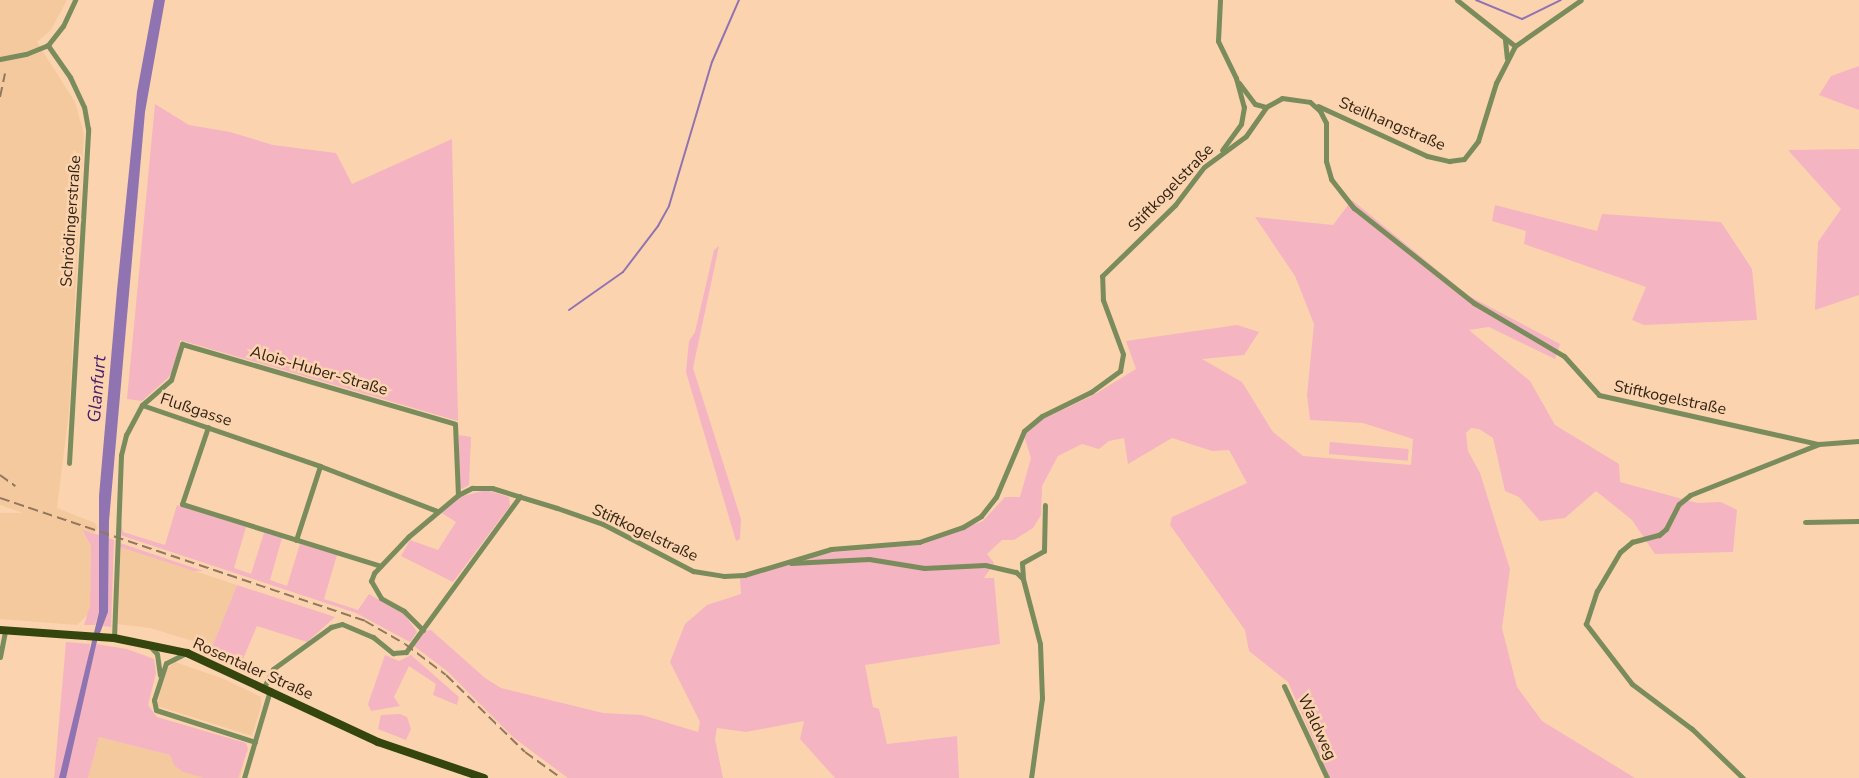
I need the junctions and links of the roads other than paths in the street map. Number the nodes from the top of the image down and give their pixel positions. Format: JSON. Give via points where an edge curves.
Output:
{"nodes":[{"id":1,"x":75,"y":0,"type":"edge"},
{"id":2,"x":1220,"y":0,"type":"edge"},
{"id":3,"x":1457,"y":0,"type":"edge"},
{"id":4,"x":1581,"y":0,"type":"edge"},
{"id":5,"x":1505,"y":40,"type":"junction"},
{"id":6,"x":48,"y":45,"type":"junction"},
{"id":7,"x":1515,"y":46,"type":"junction"},
{"id":8,"x":1508,"y":58,"type":"junction"},
{"id":9,"x":0,"y":59,"type":"edge"},
{"id":10,"x":1236,"y":78,"type":"junction"},
{"id":11,"x":1315,"y":105,"type":"junction"},
{"id":12,"x":1266,"y":107,"type":"junction"},
{"id":13,"x":1220,"y":152,"type":"junction"},
{"id":14,"x":142,"y":405,"type":"junction"},
{"id":15,"x":208,"y":427,"type":"junction"},
{"id":16,"x":1859,"y":441,"type":"edge"},
{"id":17,"x":1819,"y":444,"type":"junction"},
{"id":18,"x":68,"y":463,"type":"dead end"},
{"id":19,"x":320,"y":466,"type":"junction"},
{"id":20,"x":458,"y":495,"type":"junction"},
{"id":21,"x":520,"y":496,"type":"junction"},
{"id":22,"x":1045,"y":505,"type":"dead end"},
{"id":23,"x":437,"y":511,"type":"junction"},
{"id":24,"x":1859,"y":521,"type":"edge"},
{"id":25,"x":1805,"y":522,"type":"dead end"},
{"id":26,"x":296,"y":540,"type":"junction"},
{"id":27,"x":783,"y":563,"type":"junction"},
{"id":28,"x":1022,"y":563,"type":"junction"},
{"id":29,"x":381,"y":566,"type":"junction"},
{"id":30,"x":1011,"y":569,"type":"junction"},
{"id":31,"x":1023,"y":579,"type":"junction"},
{"id":32,"x":422,"y":630,"type":"junction"},
{"id":33,"x":3,"y":631,"type":"edge"},
{"id":34,"x":111,"y":638,"type":"junction"},
{"id":35,"x":147,"y":642,"type":"junction"},
{"id":36,"x":187,"y":653,"type":"junction"},
{"id":37,"x":0,"y":657,"type":"edge"},
{"id":38,"x":160,"y":677,"type":"junction"},
{"id":39,"x":1284,"y":686,"type":"dead end"},
{"id":40,"x":267,"y":688,"type":"junction"},
{"id":41,"x":254,"y":742,"type":"junction"},
{"id":42,"x":244,"y":778,"type":"edge"},
{"id":43,"x":484,"y":778,"type":"edge"},
{"id":44,"x":1031,"y":778,"type":"edge"},
{"id":45,"x":1327,"y":778,"type":"edge"},
{"id":46,"x":1743,"y":778,"type":"edge"}],
"edges":[{"from":1,"to":6,"type":"street","via":[[63,26]]},
{"from":2,"to":10,"type":"street","via":[[1216,34]]},
{"from":3,"to":5,"type":"street"},
{"from":4,"to":7,"type":"street","name":"Steilhangstraße"},
{"from":5,"to":7,"type":"street"},
{"from":5,"to":8,"type":"street"},
{"from":6,"to":9,"type":"street"},
{"from":6,"to":18,"type":"street","name":"Schrödingerstraße","via":[[70,77],[84,107],[88,129]]},
{"from":7,"to":8,"type":"street","name":"Steilhangstraße"},
{"from":8,"to":11,"type":"street","name":"Steilhangstraße","via":[[1478,141],[1471,154],[1460,161],[1418,152]]},
{"from":10,"to":12,"type":"street","via":[[1255,104]]},
{"from":10,"to":13,"type":"street","via":[[1243,101],[1243,118],[1237,132]]},
{"from":11,"to":12,"type":"street","via":[[1292,98],[1277,100]]},
{"from":11,"to":17,"type":"street","name":"Stiftkogelstraße","via":[[1326,123],[1326,160],[1331,179],[1354,208],[1474,303],[1564,356],[1599,395]]},
{"from":12,"to":13,"type":"street","name":"Stiftkogelstraße","via":[[1246,136]]},
{"from":13,"to":27,"type":"street","name":"Stiftkogelstraße","via":[[1175,205],[1102,276],[1103,300],[1124,354],[1120,371],[1091,392],[1042,416],[1024,431],[996,497],[981,516],[963,527],[919,542],[831,548]]},
{"from":14,"to":15,"type":"street","name":"Flußgasse"},
{"from":14,"to":20,"type":"street","name":"Alois-Huber-Straße","via":[[171,380],[182,344],[191,346],[455,424]]},
{"from":14,"to":34,"type":"street","name":"Flußgasse","via":[[126,435],[121,455]]},
{"from":15,"to":19,"type":"street","name":"Flußgasse"},
{"from":15,"to":26,"type":"street","via":[[182,504]]},
{"from":16,"to":17,"type":"street","name":"Stiftkogelstraße"},
{"from":17,"to":46,"type":"street","name":"Stiftkogelstraße","via":[[1690,495],[1659,535],[1632,542],[1620,552],[1590,609],[1586,624],[1632,684],[1692,729]]},
{"from":19,"to":23,"type":"street","name":"Flußgasse"},
{"from":19,"to":26,"type":"street"},
{"from":20,"to":21,"type":"street","name":"Stiftkogelstraße","via":[[481,487]]},
{"from":20,"to":23,"type":"street","name":"Stiftkogelstraße"},
{"from":21,"to":27,"type":"street","name":"Stiftkogelstraße","via":[[602,524],[693,571],[744,574]]},
{"from":21,"to":32,"type":"street"},
{"from":22,"to":28,"type":"street","via":[[1044,551]]},
{"from":23,"to":29,"type":"street","name":"Stiftkogelstraße"},
{"from":24,"to":25,"type":"street"},
{"from":26,"to":29,"type":"street"},
{"from":27,"to":30,"type":"street","via":[[869,559],[924,568],[985,565]]},
{"from":28,"to":30,"type":"street"},
{"from":28,"to":31,"type":"street"},
{"from":29,"to":32,"type":"street","via":[[371,581],[375,592],[408,614]]},
{"from":30,"to":31,"type":"street"},
{"from":31,"to":44,"type":"street","via":[[1040,644],[1042,698]]},
{"from":32,"to":40,"type":"street","via":[[406,652],[398,655],[355,627],[337,625],[273,668]]},
{"from":33,"to":34,"type":"main road","name":"Rosentaler Straße"},
{"from":33,"to":37,"type":"street"},
{"from":34,"to":35,"type":"main road","name":"Rosentaler Straße"},
{"from":35,"to":36,"type":"main road","name":"Rosentaler Straße"},
{"from":35,"to":38,"type":"street","via":[[157,654]]},
{"from":36,"to":38,"type":"street","via":[[171,659]]},
{"from":36,"to":40,"type":"main road","name":"Rosentaler Straße"},
{"from":38,"to":41,"type":"street","via":[[154,700],[156,710]]},
{"from":39,"to":45,"type":"street","name":"Waldweg"},
{"from":40,"to":41,"type":"street"},
{"from":40,"to":43,"type":"main road","name":"Rosentaler Straße","via":[[378,742]]},
{"from":41,"to":42,"type":"street"}]}
